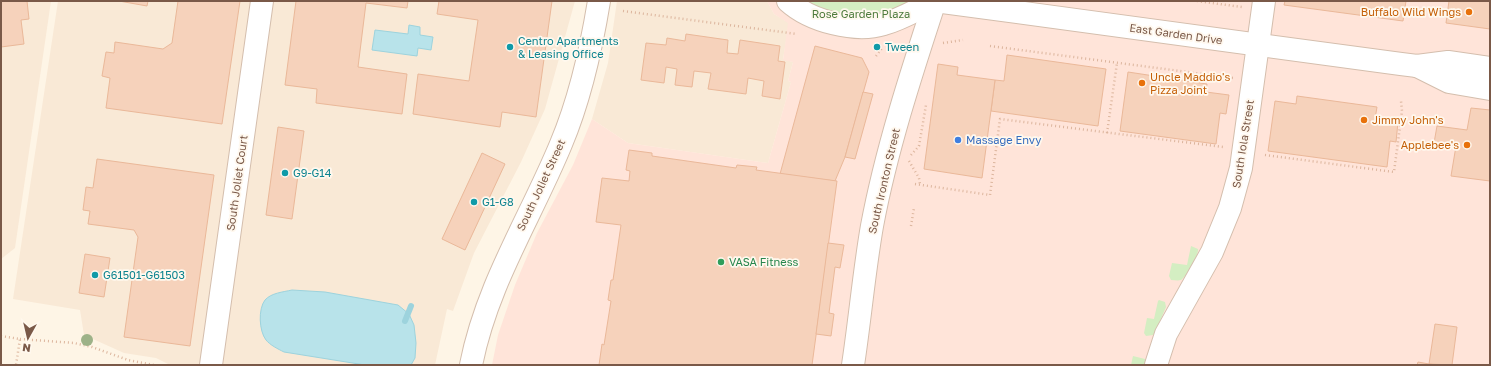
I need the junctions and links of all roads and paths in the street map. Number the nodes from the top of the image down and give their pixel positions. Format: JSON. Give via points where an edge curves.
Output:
{"nodes":[{"id":1,"x":262,"y":1,"type":"edge"},
{"id":2,"x":599,"y":1,"type":"edge"},
{"id":3,"x":788,"y":1,"type":"edge"},
{"id":4,"x":935,"y":1,"type":"edge"},
{"id":5,"x":1197,"y":1,"type":"edge"},
{"id":6,"x":1254,"y":4,"type":"edge"},
{"id":7,"x":623,"y":11,"type":"dead end"},
{"id":8,"x":803,"y":37,"type":"dead end"},
{"id":9,"x":962,"y":40,"type":"dead end"},
{"id":10,"x":1257,"y":45,"type":"junction"},
{"id":11,"x":990,"y":46,"type":"dead end"},
{"id":12,"x":938,"y":47,"type":"dead end"},
{"id":13,"x":1117,"y":63,"type":"junction"},
{"id":14,"x":1417,"y":66,"type":"junction"},
{"id":15,"x":1490,"y":68,"type":"edge"},
{"id":16,"x":1232,"y":86,"type":"dead end"},
{"id":17,"x":1490,"y":89,"type":"edge"},
{"id":18,"x":927,"y":101,"type":"dead end"},
{"id":19,"x":1401,"y":101,"type":"dead end"},
{"id":20,"x":1108,"y":133,"type":"junction"},
{"id":21,"x":1225,"y":140,"type":"dead end"},
{"id":22,"x":1260,"y":155,"type":"dead end"},
{"id":23,"x":915,"y":184,"type":"dead end"},
{"id":24,"x":920,"y":185,"type":"junction"},
{"id":25,"x":914,"y":208,"type":"dead end"},
{"id":26,"x":911,"y":226,"type":"dead end"},
{"id":27,"x":1,"y":336,"type":"edge"},
{"id":28,"x":20,"y":339,"type":"junction"},
{"id":29,"x":16,"y":365,"type":"edge"},
{"id":30,"x":154,"y":365,"type":"edge"},
{"id":31,"x":212,"y":365,"type":"edge"},
{"id":32,"x":471,"y":365,"type":"edge"},
{"id":33,"x":853,"y":365,"type":"edge"},
{"id":34,"x":1156,"y":365,"type":"edge"}],
"edges":[{"from":1,"to":31,"type":"street","name":"South Joliet Court"},
{"from":2,"to":32,"type":"street","name":"South Joliet Street","via":[[590,48],[572,115],[559,149],[491,294]]},
{"from":3,"to":4,"type":"street","via":[[807,14],[824,20],[870,27],[897,19]]},
{"from":4,"to":10,"type":"street","name":"East Garden Drive"},
{"from":4,"to":33,"type":"street","name":"South Ironton Street","via":[[879,192]]},
{"from":5,"to":6,"type":"path"},
{"from":6,"to":10,"type":"street","name":"South Iola Street"},
{"from":7,"to":8,"type":"path","via":[[797,34]]},
{"from":9,"to":12,"type":"path","via":[[940,43]]},
{"from":10,"to":14,"type":"street","name":"East Garden Drive"},
{"from":10,"to":34,"type":"street","name":"South Iola Street","via":[[1241,168],[1230,208],[1210,256],[1166,334]]},
{"from":11,"to":13,"type":"path"},
{"from":13,"to":16,"type":"path","via":[[1233,78]]},
{"from":13,"to":20,"type":"path"},
{"from":14,"to":15,"type":"street","name":"East Garden Drive","via":[[1448,62]]},
{"from":14,"to":17,"type":"street","name":"East Garden Drive","via":[[1449,82]]},
{"from":18,"to":24,"type":"path","via":[[919,146],[909,161],[920,178]]},
{"from":19,"to":22,"type":"path","via":[[1394,172]]},
{"from":20,"to":21,"type":"path","via":[[1224,147]]},
{"from":20,"to":24,"type":"path","via":[[1000,119],[990,194]]},
{"from":23,"to":24,"type":"path"},
{"from":25,"to":26,"type":"path"},
{"from":27,"to":28,"type":"path"},
{"from":28,"to":29,"type":"path"},
{"from":28,"to":30,"type":"path","via":[[74,343],[128,360]]}]}
